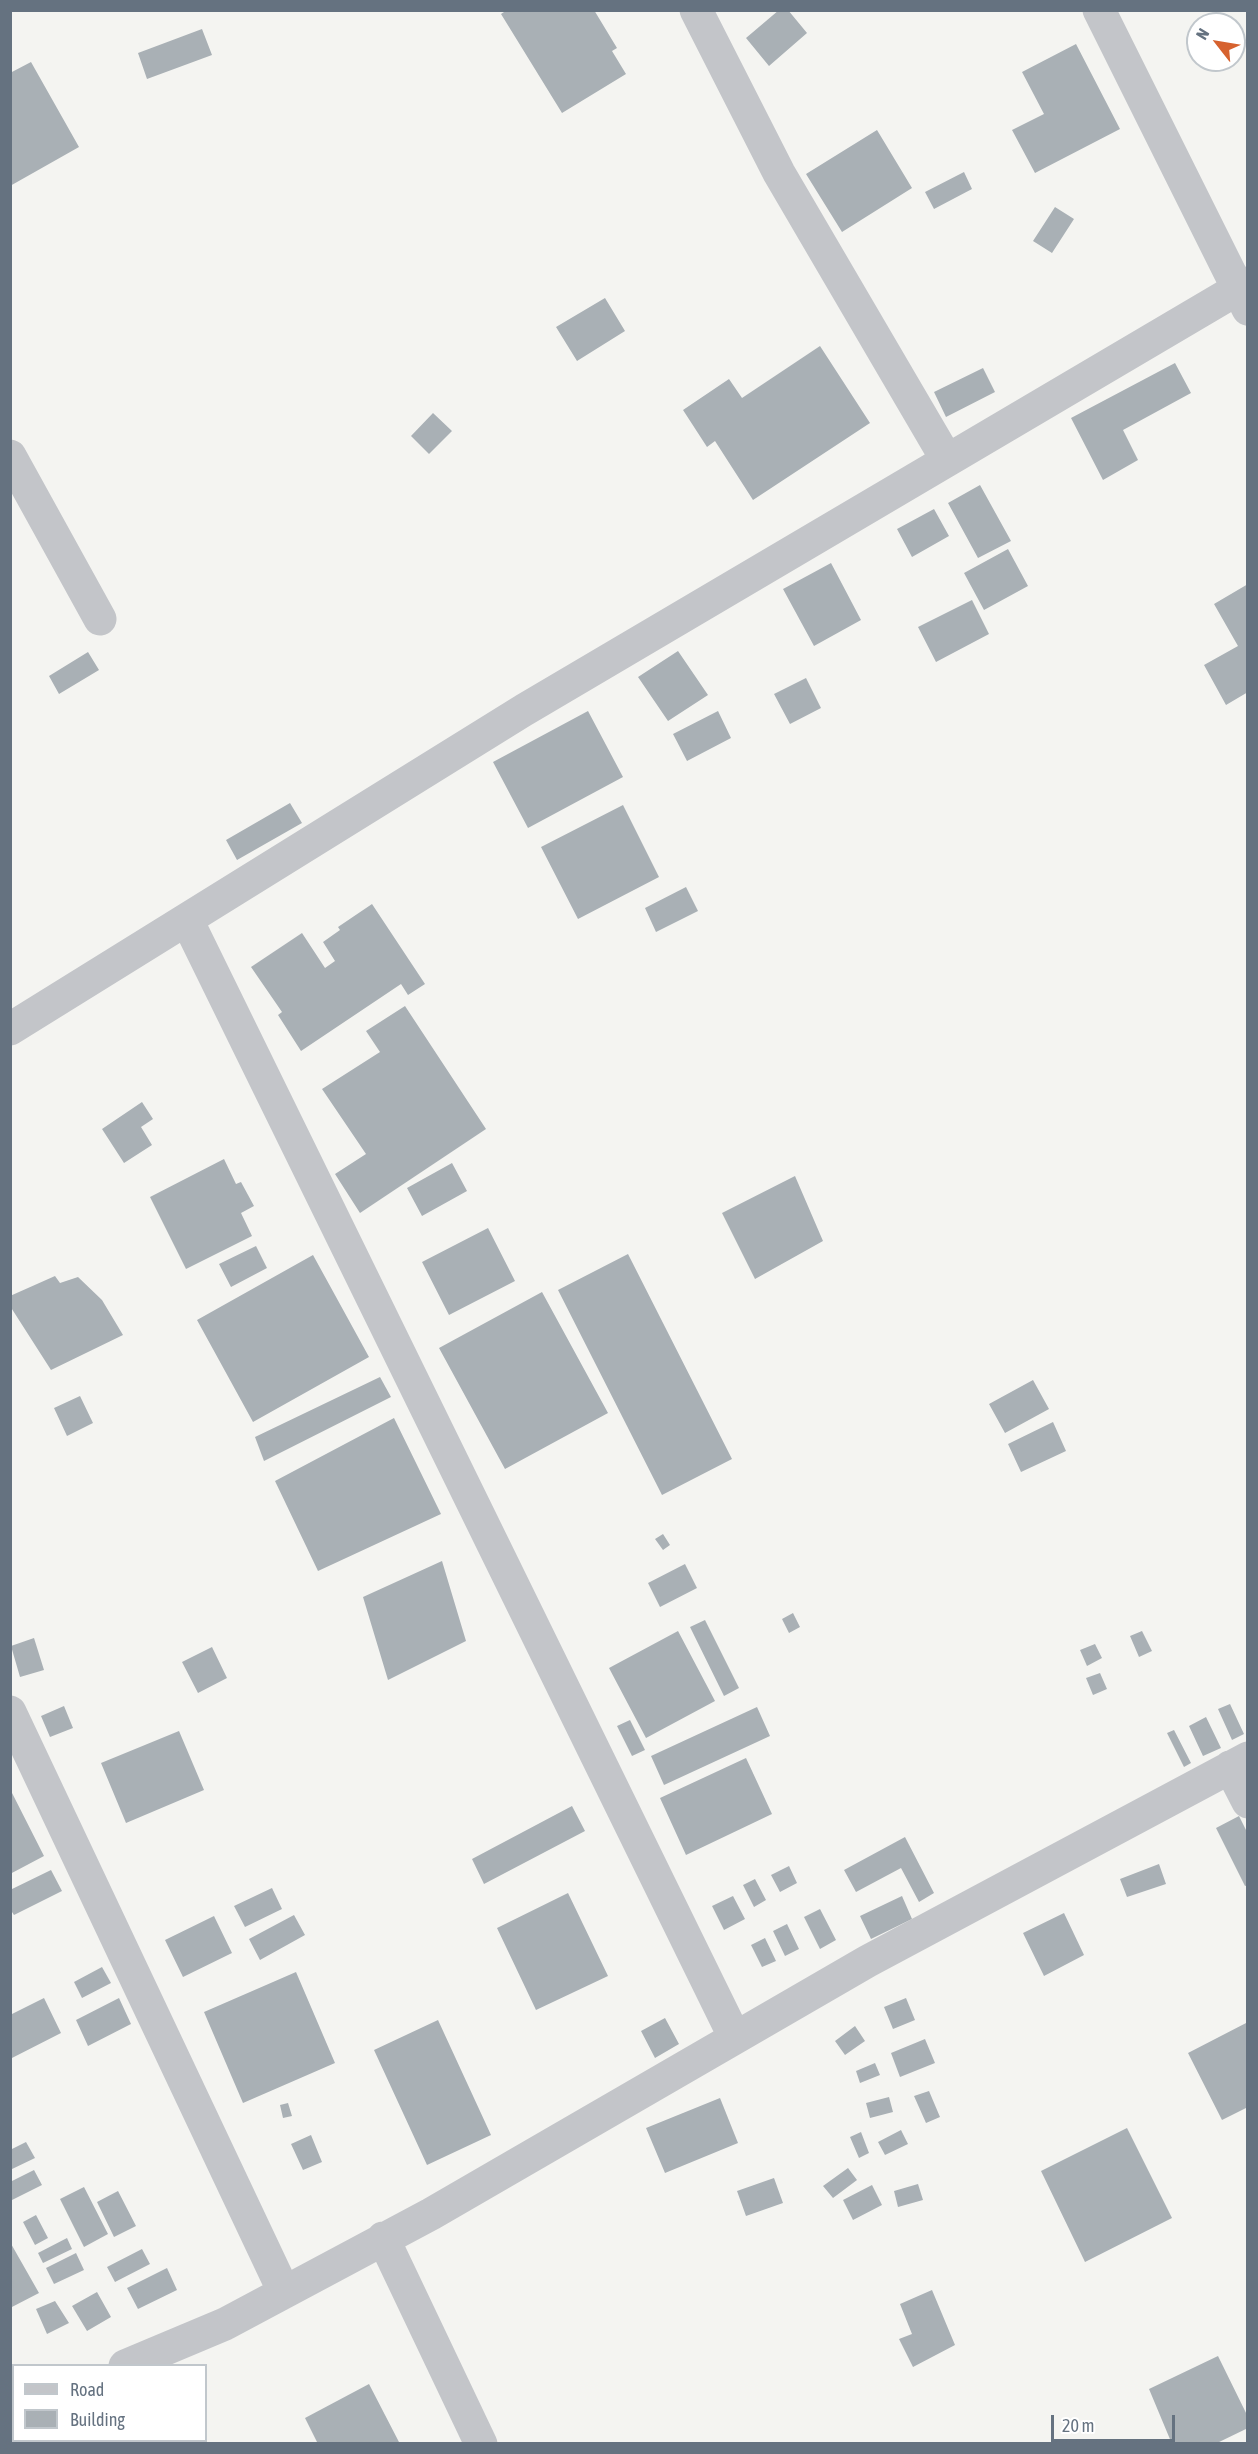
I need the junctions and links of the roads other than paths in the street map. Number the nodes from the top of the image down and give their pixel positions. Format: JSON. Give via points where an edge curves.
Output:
{"nodes":[{"id":1,"x":696,"y":10,"type":"edge"},
{"id":2,"x":1099,"y":10,"type":"edge"},
{"id":3,"x":1244,"y":293,"type":"edge"},
{"id":4,"x":10,"y":456,"type":"edge"},
{"id":5,"x":947,"y":460,"type":"junction"},
{"id":6,"x":100,"y":619,"type":"dead end"},
{"id":7,"x":188,"y":920,"type":"junction"},
{"id":8,"x":10,"y":1029,"type":"edge"},
{"id":9,"x":10,"y":1712,"type":"edge"},
{"id":10,"x":1239,"y":1763,"type":"edge"},
{"id":11,"x":1248,"y":1802,"type":"edge"},
{"id":12,"x":735,"y":2038,"type":"junction"},
{"id":13,"x":382,"y":2238,"type":"junction"},
{"id":14,"x":284,"y":2292,"type":"junction"},
{"id":15,"x":130,"y":2364,"type":"edge"},
{"id":16,"x":481,"y":2444,"type":"edge"}],
"edges":[{"from":1,"to":5,"type":"street","via":[[779,173]]},
{"from":2,"to":3,"type":"street"},
{"from":3,"to":5,"type":"street"},
{"from":4,"to":6,"type":"street"},
{"from":5,"to":7,"type":"street","via":[[524,710]]},
{"from":7,"to":8,"type":"street"},
{"from":7,"to":12,"type":"street"},
{"from":9,"to":14,"type":"street"},
{"from":10,"to":11,"type":"street"},
{"from":10,"to":12,"type":"street","via":[[868,1960]]},
{"from":12,"to":13,"type":"street","via":[[431,2214]]},
{"from":13,"to":14,"type":"street"},
{"from":13,"to":16,"type":"street"},
{"from":14,"to":15,"type":"street","via":[[225,2324]]}]}
